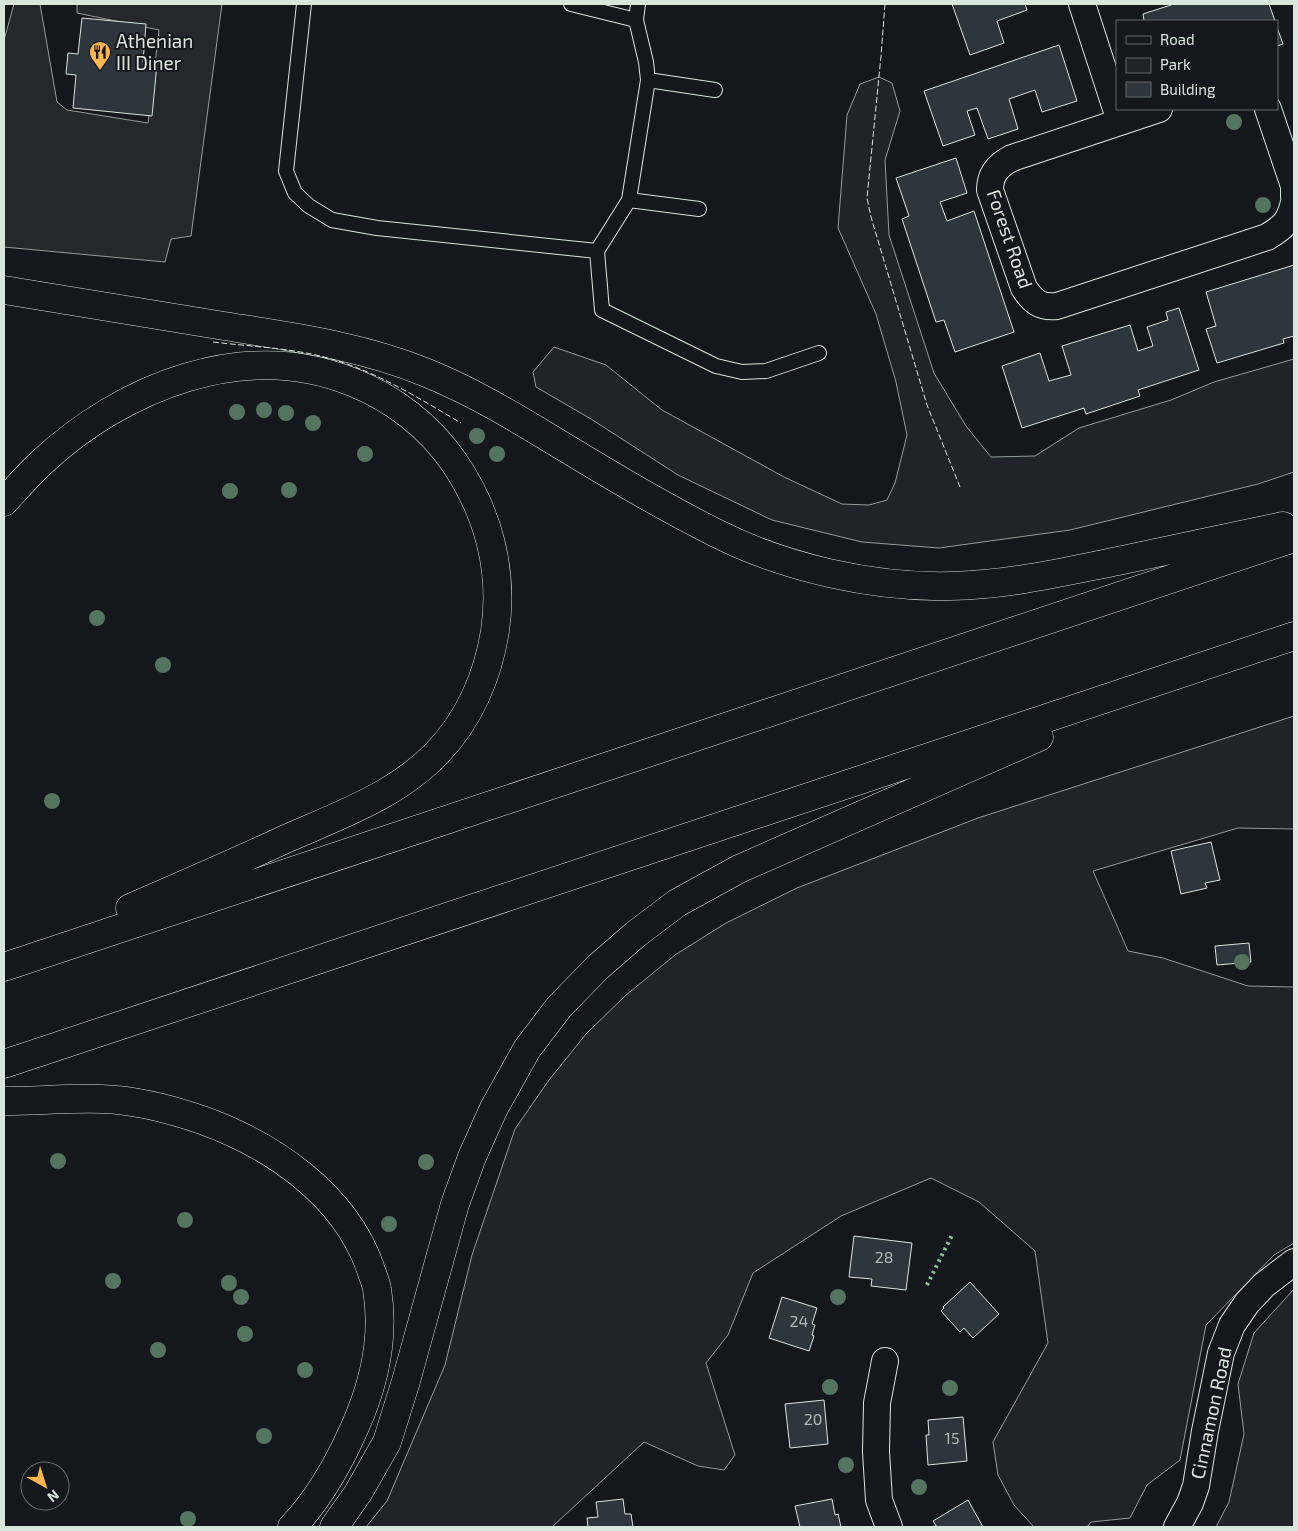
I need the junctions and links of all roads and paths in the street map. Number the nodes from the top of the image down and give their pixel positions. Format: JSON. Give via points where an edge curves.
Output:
{"nodes":[{"id":1,"x":304,"y":4,"type":"edge"},
{"id":2,"x":571,"y":4,"type":"edge"},
{"id":3,"x":638,"y":4,"type":"edge"},
{"id":4,"x":1082,"y":4,"type":"edge"},
{"id":5,"x":636,"y":20,"type":"junction"},
{"id":6,"x":648,"y":80,"type":"junction"},
{"id":7,"x":715,"y":90,"type":"dead end"},
{"id":8,"x":1116,"y":109,"type":"edge"},
{"id":9,"x":1116,"y":110,"type":"edge"},
{"id":10,"x":1156,"y":110,"type":"edge"},
{"id":11,"x":1268,"y":110,"type":"edge"},
{"id":12,"x":1120,"y":121,"type":"junction"},
{"id":13,"x":1294,"y":196,"type":"edge"},
{"id":14,"x":629,"y":200,"type":"junction"},
{"id":15,"x":1294,"y":202,"type":"edge"},
{"id":16,"x":699,"y":209,"type":"dead end"},
{"id":17,"x":597,"y":251,"type":"junction"},
{"id":18,"x":4,"y":290,"type":"edge"},
{"id":19,"x":819,"y":353,"type":"dead end"},
{"id":20,"x":4,"y":502,"type":"edge"},
{"id":21,"x":1294,"y":524,"type":"edge"},
{"id":22,"x":1294,"y":538,"type":"edge"},
{"id":23,"x":1294,"y":636,"type":"edge"},
{"id":24,"x":1190,"y":670,"type":"junction"},
{"id":25,"x":4,"y":966,"type":"edge"},
{"id":26,"x":4,"y":1064,"type":"edge"},
{"id":27,"x":4,"y":1101,"type":"edge"},
{"id":28,"x":1294,"y":1262,"type":"edge"},
{"id":29,"x":885,"y":1362,"type":"dead end"},
{"id":30,"x":292,"y":1527,"type":"edge"},
{"id":31,"x":334,"y":1527,"type":"edge"},
{"id":32,"x":888,"y":1527,"type":"edge"},
{"id":33,"x":1177,"y":1527,"type":"edge"}],
"edges":[{"from":1,"to":17,"type":"lane","via":[[286,171],[295,192],[309,206],[332,220],[377,228]]},
{"from":2,"to":5,"type":"lane"},
{"from":3,"to":5,"type":"lane"},
{"from":4,"to":8,"type":"street"},
{"from":5,"to":6,"type":"lane"},
{"from":6,"to":7,"type":"lane"},
{"from":6,"to":14,"type":"lane"},
{"from":9,"to":12,"type":"street"},
{"from":10,"to":12,"type":"street","name":"Forest Road"},
{"from":11,"to":13,"type":"street","via":[[1294,186]]},
{"from":12,"to":15,"type":"street","name":"Forest Road","via":[[1012,158],[993,175],[990,190],[1024,288],[1040,305],[1058,306],[1267,237],[1282,228],[1291,216]]},
{"from":14,"to":16,"type":"lane"},
{"from":14,"to":17,"type":"lane"},
{"from":17,"to":19,"type":"lane","via":[[602,310],[716,366],[742,372],[766,371]]},
{"from":18,"to":21,"type":"highway","via":[[305,339],[398,362],[478,397],[656,502],[719,535],[784,561],[882,582],[948,586],[989,584],[1051,575]]},
{"from":20,"to":25,"type":"highway","via":[[41,463],[83,429],[157,388],[184,378],[240,366],[317,370],[340,377],[388,400],[416,421],[448,454],[485,520],[497,570],[498,594],[492,646],[476,696],[452,736],[421,768],[359,806]]},
{"from":22,"to":25,"type":"highway"},
{"from":23,"to":24,"type":"highway"},
{"from":24,"to":26,"type":"highway"},
{"from":24,"to":31,"type":"highway","via":[[739,869],[677,903],[636,934],[558,1007],[527,1049],[494,1108],[472,1157],[455,1204],[387,1442]]},
{"from":27,"to":30,"type":"highway","via":[[103,1099],[138,1103],[201,1120],[276,1155],[311,1183],[343,1216],[364,1251],[377,1288],[380,1327],[375,1368],[364,1406],[344,1452],[323,1490]]},
{"from":28,"to":33,"type":"street","name":"Cinnamon Road","via":[[1264,1285],[1232,1325],[1221,1353],[1196,1486]]},
{"from":29,"to":32,"type":"street","via":[[877,1403],[876,1452],[880,1500]]}]}
